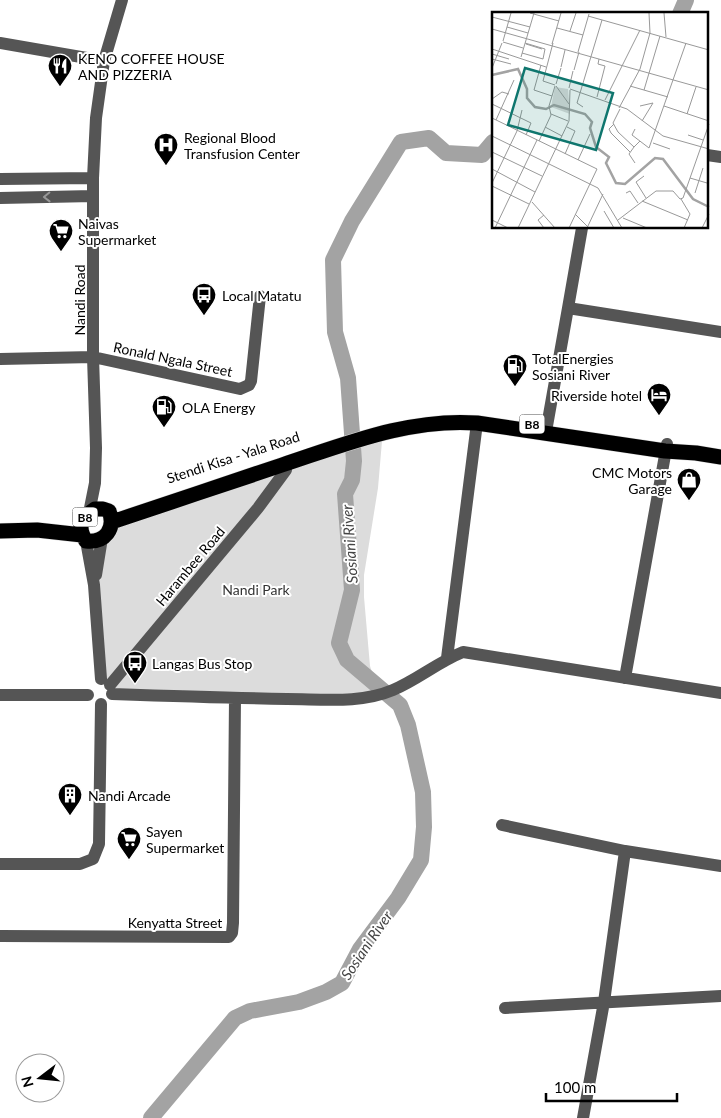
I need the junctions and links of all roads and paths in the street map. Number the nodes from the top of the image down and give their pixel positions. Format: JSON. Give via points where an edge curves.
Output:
{"nodes":[{"id":1,"x":122,"y":0,"type":"edge"},
{"id":2,"x":0,"y":43,"type":"edge"},
{"id":3,"x":104,"y":61,"type":"junction"},
{"id":4,"x":708,"y":155,"type":"edge"},
{"id":5,"x":721,"y":157,"type":"edge"},
{"id":6,"x":93,"y":178,"type":"junction"},
{"id":7,"x":0,"y":179,"type":"edge"},
{"id":8,"x":93,"y":196,"type":"junction"},
{"id":9,"x":0,"y":198,"type":"edge"},
{"id":10,"x":582,"y":229,"type":"edge"},
{"id":11,"x":260,"y":296,"type":"dead end"},
{"id":12,"x":568,"y":308,"type":"junction"},
{"id":13,"x":721,"y":332,"type":"edge"},
{"id":14,"x":93,"y":358,"type":"junction"},
{"id":15,"x":0,"y":360,"type":"edge"},
{"id":16,"x":477,"y":423,"type":"junction"},
{"id":17,"x":547,"y":426,"type":"junction"},
{"id":18,"x":366,"y":433,"type":"junction"},
{"id":19,"x":339,"y":442,"type":"junction"},
{"id":20,"x":666,"y":447,"type":"junction"},
{"id":21,"x":721,"y":457,"type":"edge"},
{"id":22,"x":286,"y":464,"type":"junction"},
{"id":23,"x":95,"y":522,"type":"junction"},
{"id":24,"x":0,"y":531,"type":"edge"},
{"id":25,"x":102,"y":538,"type":"joint"},
{"id":26,"x":94,"y":585,"type":"junction"},
{"id":27,"x":447,"y":658,"type":"junction"},
{"id":28,"x":625,"y":678,"type":"junction"},
{"id":29,"x":108,"y":686,"type":"junction"},
{"id":30,"x":721,"y":693,"type":"edge"},
{"id":31,"x":88,"y":695,"type":"junction"},
{"id":32,"x":0,"y":696,"type":"edge"},
{"id":33,"x":234,"y":698,"type":"junction"},
{"id":34,"x":102,"y":704,"type":"junction"},
{"id":35,"x":502,"y":825,"type":"dead end"},
{"id":36,"x":626,"y":851,"type":"junction"},
{"id":37,"x":0,"y":864,"type":"edge"},
{"id":38,"x":721,"y":866,"type":"edge"},
{"id":39,"x":0,"y":936,"type":"edge"},
{"id":40,"x":721,"y":996,"type":"edge"},
{"id":41,"x":604,"y":1002,"type":"junction"},
{"id":42,"x":505,"y":1008,"type":"dead end"},
{"id":43,"x":584,"y":1118,"type":"edge"}],
"edges":[{"from":1,"to":3,"type":"street","name":"Nandi Road"},
{"from":2,"to":3,"type":"street"},
{"from":3,"to":6,"type":"street","name":"Nandi Road","via":[[96,118]]},
{"from":4,"to":5,"type":"street"},
{"from":6,"to":7,"type":"street"},
{"from":6,"to":8,"type":"street","name":"Nandi Road"},
{"from":8,"to":9,"type":"street","one_way":true},
{"from":8,"to":14,"type":"street","name":"Nandi Road"},
{"from":10,"to":12,"type":"street"},
{"from":11,"to":14,"type":"street","name":"Ronald Ngala Street","via":[[251,381],[245,387],[236,388]]},
{"from":12,"to":13,"type":"street"},
{"from":12,"to":17,"type":"street"},
{"from":14,"to":15,"type":"street","name":"Ronald Ngala Street"},
{"from":14,"to":23,"type":"street","name":"Nandi Road"},
{"from":16,"to":18,"type":"highway","name":"Stendi Kisa - Yala Road","number":"B8","via":[[419,424]]},
{"from":16,"to":20,"type":"highway","name":"Stendi Kisa - Yala Road","number":"B8"},
{"from":16,"to":27,"type":"street"},
{"from":17,"to":18,"type":"highway","number":"B8","via":[[466,417],[411,421]]},
{"from":17,"to":20,"type":"highway","number":"B8"},
{"from":18,"to":19,"type":"highway","name":"Stendi Kisa - Yala Road","number":"B8"},
{"from":19,"to":22,"type":"highway","number":"B8"},
{"from":19,"to":23,"type":"highway","name":"Stendi Kisa - Yala Road","number":"B8","via":[[262,462]]},
{"from":20,"to":21,"type":"highway","name":"Stendi Kisa - Yala Road","number":"B8"},
{"from":20,"to":28,"type":"street"},
{"from":22,"to":23,"type":"highway","number":"B8"},
{"from":22,"to":29,"type":"street","name":"Harambee Road","via":[[286,470],[258,508]]},
{"from":23,"to":24,"type":"highway","name":"Stendi Kisa - Yala Road","number":"B8"},
{"from":23,"to":25,"type":"highway","number":"B8","via":[[111,528]]},
{"from":23,"to":26,"type":"street","name":"Nandi Road"},
{"from":25,"to":26,"type":"street","name":"Nandi Road"},
{"from":26,"to":29,"type":"street","name":"Nandi Road"},
{"from":27,"to":28,"type":"street","via":[[463,652]]},
{"from":27,"to":33,"type":"street","via":[[392,690],[365,698]]},
{"from":28,"to":30,"type":"street"},
{"from":29,"to":31,"type":"street","via":[[90,684]]},
{"from":29,"to":33,"type":"street"},
{"from":29,"to":34,"type":"street","via":[[108,701]]},
{"from":31,"to":32,"type":"street"},
{"from":31,"to":34,"type":"street","via":[[91,702]]},
{"from":33,"to":39,"type":"street","name":"Kenyatta Street","via":[[233,923],[229,937]]},
{"from":34,"to":37,"type":"street","via":[[99,844],[93,859],[80,864]]},
{"from":35,"to":36,"type":"street"},
{"from":36,"to":38,"type":"street"},
{"from":36,"to":41,"type":"street"},
{"from":40,"to":41,"type":"street"},
{"from":41,"to":42,"type":"street"},
{"from":41,"to":43,"type":"street"}]}
